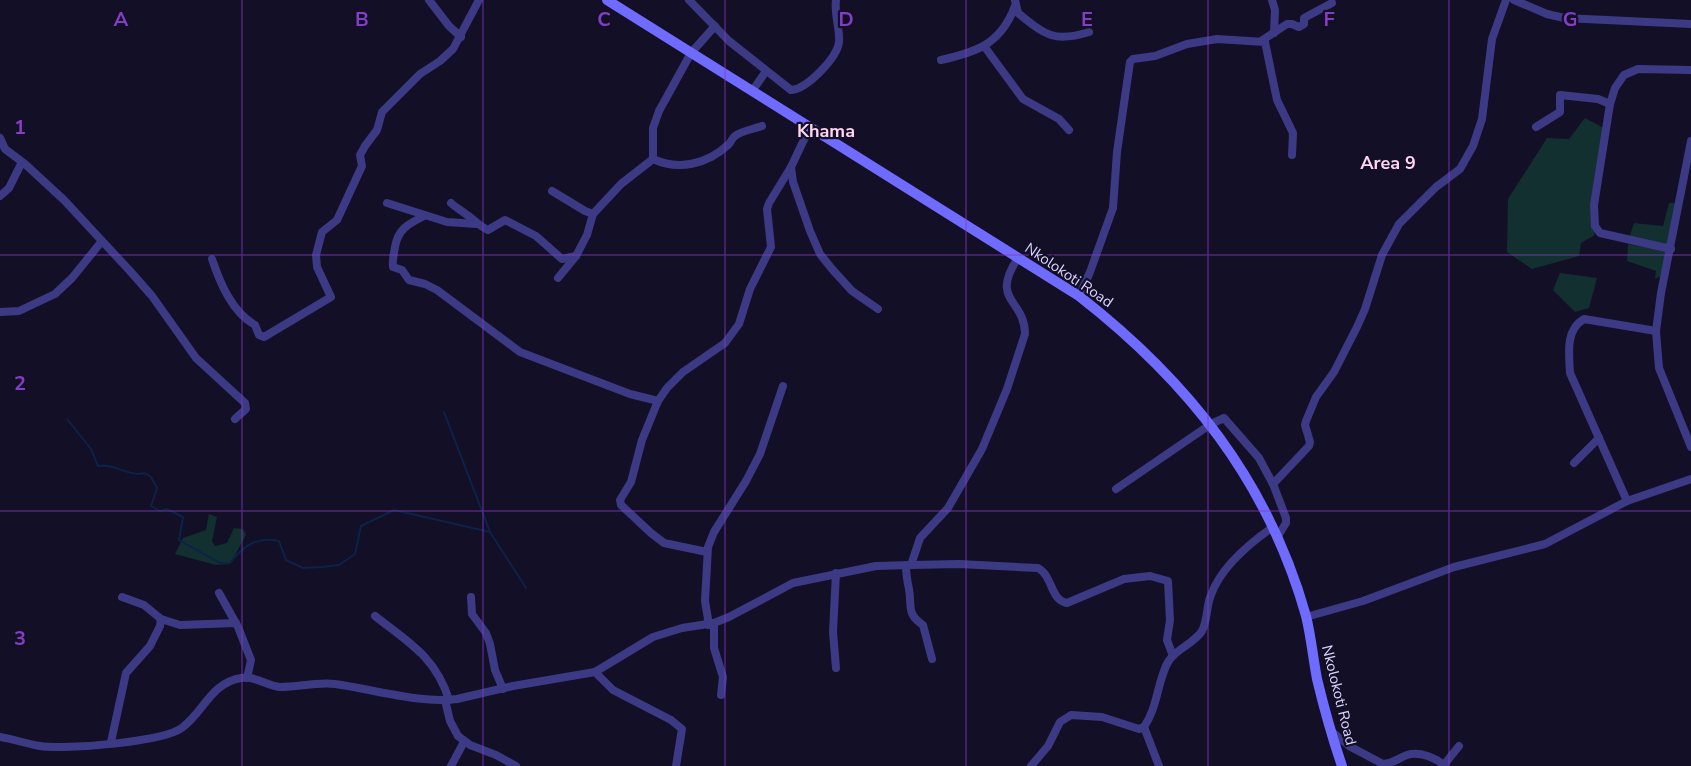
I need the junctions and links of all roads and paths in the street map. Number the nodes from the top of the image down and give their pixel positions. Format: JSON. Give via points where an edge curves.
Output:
{"nodes":[{"id":1,"x":429,"y":0,"type":"edge"},
{"id":2,"x":479,"y":0,"type":"edge"},
{"id":3,"x":607,"y":0,"type":"edge"},
{"id":4,"x":689,"y":0,"type":"edge"},
{"id":5,"x":837,"y":0,"type":"edge"},
{"id":6,"x":1272,"y":0,"type":"edge"},
{"id":7,"x":1506,"y":0,"type":"edge"},
{"id":8,"x":1514,"y":0,"type":"edge"},
{"id":9,"x":1015,"y":3,"type":"edge"},
{"id":10,"x":1332,"y":3,"type":"dead end"},
{"id":11,"x":1691,"y":24,"type":"edge"},
{"id":12,"x":715,"y":26,"type":"junction"},
{"id":13,"x":1089,"y":32,"type":"dead end"},
{"id":14,"x":1274,"y":33,"type":"junction"},
{"id":15,"x":461,"y":37,"type":"junction"},
{"id":16,"x":1261,"y":41,"type":"junction"},
{"id":17,"x":984,"y":46,"type":"junction"},
{"id":18,"x":691,"y":53,"type":"junction"},
{"id":19,"x":941,"y":60,"type":"dead end"},
{"id":20,"x":1691,"y":70,"type":"edge"},
{"id":21,"x":766,"y":71,"type":"junction"},
{"id":22,"x":753,"y":90,"type":"junction"},
{"id":23,"x":1610,"y":104,"type":"junction"},
{"id":24,"x":762,"y":126,"type":"dead end"},
{"id":25,"x":810,"y":127,"type":"junction"},
{"id":26,"x":1536,"y":127,"type":"dead end"},
{"id":27,"x":1069,"y":130,"type":"dead end"},
{"id":28,"x":0,"y":138,"type":"edge"},
{"id":29,"x":1691,"y":141,"type":"edge"},
{"id":30,"x":1292,"y":155,"type":"dead end"},
{"id":31,"x":653,"y":159,"type":"junction"},
{"id":32,"x":22,"y":162,"type":"junction"},
{"id":33,"x":791,"y":167,"type":"junction"},
{"id":34,"x":552,"y":191,"type":"dead end"},
{"id":35,"x":0,"y":196,"type":"edge"},
{"id":36,"x":387,"y":202,"type":"dead end"},
{"id":37,"x":451,"y":203,"type":"dead end"},
{"id":38,"x":585,"y":213,"type":"junction"},
{"id":39,"x":424,"y":216,"type":"junction"},
{"id":40,"x":476,"y":224,"type":"junction"},
{"id":41,"x":102,"y":241,"type":"junction"},
{"id":42,"x":1671,"y":249,"type":"junction"},
{"id":43,"x":576,"y":256,"type":"junction"},
{"id":44,"x":1018,"y":258,"type":"junction"},
{"id":45,"x":212,"y":259,"type":"dead end"},
{"id":46,"x":558,"y":278,"type":"dead end"},
{"id":47,"x":1079,"y":296,"type":"junction"},
{"id":48,"x":879,"y":309,"type":"dead end"},
{"id":49,"x":0,"y":312,"type":"edge"},
{"id":50,"x":1656,"y":331,"type":"junction"},
{"id":51,"x":783,"y":386,"type":"dead end"},
{"id":52,"x":658,"y":401,"type":"junction"},
{"id":53,"x":235,"y":419,"type":"dead end"},
{"id":54,"x":1211,"y":424,"type":"junction"},
{"id":55,"x":1599,"y":438,"type":"junction"},
{"id":56,"x":1690,"y":441,"type":"edge"},
{"id":57,"x":1574,"y":464,"type":"dead end"},
{"id":58,"x":1691,"y":478,"type":"edge"},
{"id":59,"x":1273,"y":484,"type":"junction"},
{"id":60,"x":1116,"y":489,"type":"dead end"},
{"id":61,"x":1627,"y":501,"type":"junction"},
{"id":62,"x":1275,"y":531,"type":"junction"},
{"id":63,"x":707,"y":552,"type":"junction"},
{"id":64,"x":909,"y":565,"type":"junction"},
{"id":65,"x":836,"y":573,"type":"junction"},
{"id":66,"x":219,"y":593,"type":"dead end"},
{"id":67,"x":122,"y":597,"type":"dead end"},
{"id":68,"x":471,"y":597,"type":"dead end"},
{"id":69,"x":375,"y":616,"type":"dead end"},
{"id":70,"x":1306,"y":617,"type":"junction"},
{"id":71,"x":161,"y":619,"type":"junction"},
{"id":72,"x":236,"y":623,"type":"junction"},
{"id":73,"x":711,"y":624,"type":"junction"},
{"id":74,"x":1173,"y":656,"type":"junction"},
{"id":75,"x":932,"y":658,"type":"dead end"},
{"id":76,"x":836,"y":668,"type":"dead end"},
{"id":77,"x":595,"y":672,"type":"junction"},
{"id":78,"x":247,"y":678,"type":"junction"},
{"id":79,"x":503,"y":689,"type":"junction"},
{"id":80,"x":722,"y":695,"type":"dead end"},
{"id":81,"x":447,"y":700,"type":"junction"},
{"id":82,"x":1144,"y":727,"type":"junction"},
{"id":83,"x":1330,"y":730,"type":"junction"},
{"id":84,"x":0,"y":737,"type":"edge"},
{"id":85,"x":111,"y":742,"type":"junction"},
{"id":86,"x":464,"y":742,"type":"junction"},
{"id":87,"x":1459,"y":746,"type":"dead end"},
{"id":88,"x":451,"y":766,"type":"edge"},
{"id":89,"x":516,"y":766,"type":"edge"},
{"id":90,"x":676,"y":766,"type":"edge"},
{"id":91,"x":1031,"y":766,"type":"edge"},
{"id":92,"x":1159,"y":766,"type":"edge"},
{"id":93,"x":1344,"y":766,"type":"edge"},
{"id":94,"x":1444,"y":766,"type":"edge"}],
"edges":[{"from":1,"to":15,"type":"street"},
{"from":2,"to":15,"type":"street"},
{"from":3,"to":18,"type":"main road","name":"Nkolokoti Road"},
{"from":4,"to":12,"type":"street"},
{"from":5,"to":21,"type":"street","via":[[839,42],[825,67],[797,90],[791,90]]},
{"from":6,"to":14,"type":"street"},
{"from":7,"to":59,"type":"street","via":[[1492,39],[1482,119],[1473,146],[1460,169],[1399,224],[1382,255],[1357,327],[1306,421],[1309,447]]},
{"from":8,"to":11,"type":"street","via":[[1564,18]]},
{"from":9,"to":13,"type":"street","via":[[1018,14],[1051,36]]},
{"from":9,"to":17,"type":"street","via":[[1008,23]]},
{"from":10,"to":14,"type":"street","via":[[1304,18],[1299,27],[1287,24]]},
{"from":12,"to":18,"type":"street"},
{"from":12,"to":21,"type":"street"},
{"from":14,"to":16,"type":"street"},
{"from":15,"to":45,"type":"street","via":[[447,56],[420,74],[382,112],[377,130],[360,155],[362,166],[337,220],[322,232],[316,255],[317,267],[331,297],[264,337],[244,318],[219,282]]},
{"from":16,"to":30,"type":"street","via":[[1267,45],[1277,100],[1293,133]]},
{"from":16,"to":47,"type":"street","via":[[1227,38],[1187,44],[1130,62],[1113,208]]},
{"from":17,"to":19,"type":"street"},
{"from":17,"to":27,"type":"street","via":[[1023,99],[1059,119]]},
{"from":18,"to":22,"type":"main road","name":"Nkolokoti Road"},
{"from":18,"to":31,"type":"street","via":[[652,128]]},
{"from":20,"to":23,"type":"street","via":[[1650,68],[1629,72],[1615,88]]},
{"from":21,"to":22,"type":"street"},
{"from":22,"to":25,"type":"main road","name":"Nkolokoti Road"},
{"from":23,"to":26,"type":"street","via":[[1560,95],[1560,112]]},
{"from":23,"to":42,"type":"street","via":[[1594,205],[1595,226],[1599,233]]},
{"from":24,"to":31,"type":"street","via":[[735,136],[712,156],[688,166]]},
{"from":25,"to":33,"type":"street"},
{"from":25,"to":44,"type":"main road","name":"Nkolokoti Road"},
{"from":28,"to":32,"type":"street","via":[[5,149]]},
{"from":29,"to":42,"type":"street"},
{"from":31,"to":38,"type":"street"},
{"from":32,"to":35,"type":"street","via":[[9,188]]},
{"from":32,"to":41,"type":"street"},
{"from":33,"to":48,"type":"street","via":[[820,254],[852,291]]},
{"from":33,"to":52,"type":"street","via":[[767,209],[771,247],[750,289],[739,324],[725,343],[683,372]]},
{"from":34,"to":38,"type":"street"},
{"from":36,"to":39,"type":"street"},
{"from":37,"to":40,"type":"street"},
{"from":38,"to":43,"type":"street","via":[[587,235]]},
{"from":39,"to":40,"type":"street"},
{"from":39,"to":52,"type":"street","via":[[402,228],[397,236],[393,267],[402,270],[409,280],[437,290],[519,352]]},
{"from":40,"to":43,"type":"street","via":[[488,230],[505,220],[536,236],[562,259]]},
{"from":41,"to":49,"type":"street","via":[[55,294],[19,311]]},
{"from":41,"to":53,"type":"street","via":[[152,296],[196,358],[245,403],[246,409]]},
{"from":42,"to":50,"type":"street"},
{"from":43,"to":46,"type":"street"},
{"from":44,"to":47,"type":"main road","name":"Nkolokoti Road"},
{"from":44,"to":64,"type":"street","via":[[1006,284],[1025,334],[1007,388],[982,449],[948,508],[920,538]]},
{"from":47,"to":54,"type":"main road","name":"Nkolokoti Road","via":[[1161,367]]},
{"from":50,"to":55,"type":"street","via":[[1595,319],[1576,323],[1568,351],[1570,374]]},
{"from":50,"to":56,"type":"street","via":[[1659,369]]},
{"from":51,"to":63,"type":"street","via":[[760,454],[714,532]]},
{"from":52,"to":63,"type":"street","via":[[620,503],[664,543]]},
{"from":54,"to":59,"type":"street","via":[[1227,419],[1259,458]]},
{"from":54,"to":60,"type":"street"},
{"from":54,"to":62,"type":"main road","name":"Nkolokoti Road"},
{"from":55,"to":57,"type":"street"},
{"from":55,"to":61,"type":"street"},
{"from":58,"to":61,"type":"street"},
{"from":59,"to":62,"type":"street","via":[[1286,518],[1286,523]]},
{"from":61,"to":70,"type":"street","via":[[1545,544],[1455,567],[1371,599]]},
{"from":62,"to":70,"type":"main road","name":"Nkolokoti Road"},
{"from":62,"to":74,"type":"street","via":[[1234,559],[1211,592],[1202,631]]},
{"from":63,"to":73,"type":"street","via":[[705,601]]},
{"from":64,"to":65,"type":"street"},
{"from":64,"to":74,"type":"street","via":[[1038,568],[1048,576],[1063,603],[1124,579],[1150,576],[1168,581],[1167,640]]},
{"from":64,"to":75,"type":"street","via":[[905,580],[910,591],[909,606],[916,621],[923,625]]},
{"from":65,"to":73,"type":"street","via":[[793,583]]},
{"from":65,"to":76,"type":"street"},
{"from":66,"to":72,"type":"street"},
{"from":67,"to":71,"type":"street","via":[[144,605]]},
{"from":68,"to":79,"type":"street","via":[[472,614],[486,633]]},
{"from":69,"to":81,"type":"street","via":[[421,652],[440,678]]},
{"from":70,"to":83,"type":"main road","name":"Nkolokoti Road"},
{"from":71,"to":72,"type":"street","via":[[189,625]]},
{"from":71,"to":85,"type":"street","via":[[150,646],[126,673]]},
{"from":72,"to":78,"type":"street","via":[[251,660]]},
{"from":73,"to":77,"type":"street","via":[[653,637]]},
{"from":73,"to":80,"type":"street","via":[[723,676]]},
{"from":74,"to":82,"type":"street"},
{"from":77,"to":79,"type":"street"},
{"from":77,"to":90,"type":"street","via":[[613,690],[682,729]]},
{"from":78,"to":81,"type":"street","via":[[277,686],[332,684]]},
{"from":78,"to":85,"type":"street","via":[[229,682],[213,692],[186,726],[175,733]]},
{"from":79,"to":81,"type":"street"},
{"from":81,"to":86,"type":"street","via":[[452,726]]},
{"from":82,"to":91,"type":"street","via":[[1139,729],[1102,717],[1071,715],[1060,722],[1048,746]]},
{"from":82,"to":92,"type":"street"},
{"from":83,"to":93,"type":"main road","name":"Nkolokoti Road"},
{"from":83,"to":94,"type":"street","via":[[1349,746],[1383,764],[1409,754],[1430,757]]},
{"from":84,"to":85,"type":"street","via":[[55,747]]},
{"from":86,"to":88,"type":"street"},
{"from":86,"to":89,"type":"street"},
{"from":87,"to":94,"type":"street"}]}
